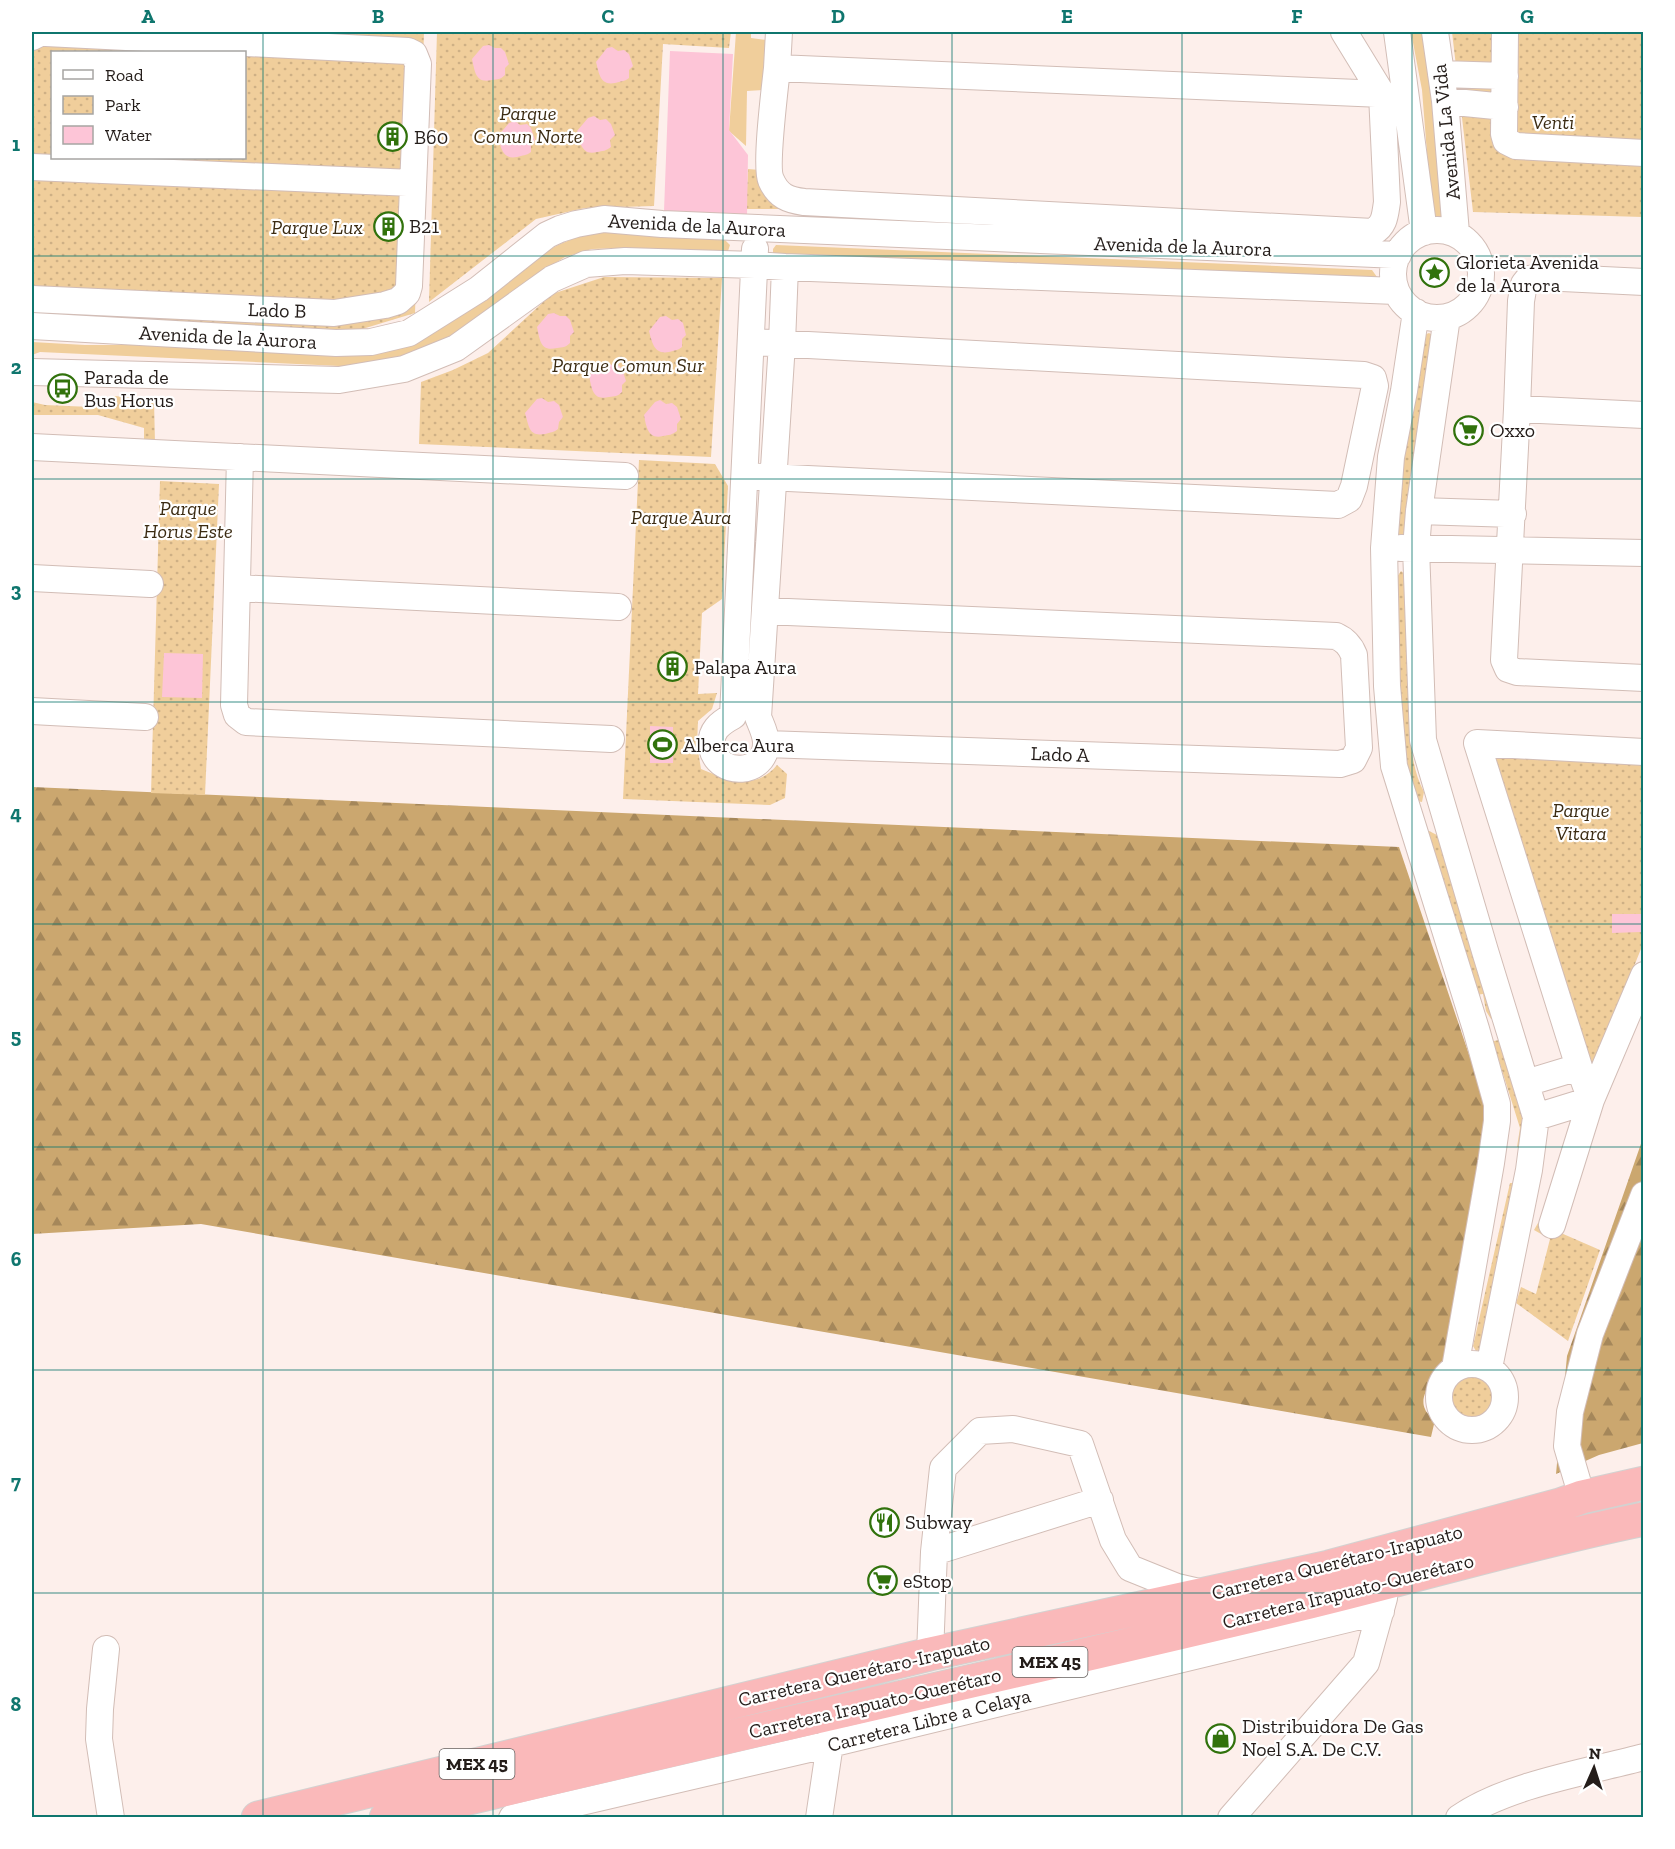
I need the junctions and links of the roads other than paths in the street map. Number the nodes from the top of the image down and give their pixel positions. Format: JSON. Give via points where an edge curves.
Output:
{"nodes":[{"id":1,"x":779,"y":32,"type":"edge"},
{"id":2,"x":1344,"y":32,"type":"edge"},
{"id":3,"x":1397,"y":32,"type":"edge"},
{"id":4,"x":1435,"y":32,"type":"edge"},
{"id":5,"x":1505,"y":32,"type":"edge"},
{"id":6,"x":32,"y":37,"type":"edge"},
{"id":7,"x":777,"y":68,"type":"junction"},
{"id":8,"x":1441,"y":74,"type":"junction"},
{"id":9,"x":1505,"y":76,"type":"junction"},
{"id":10,"x":1382,"y":94,"type":"junction"},
{"id":11,"x":1445,"y":101,"type":"junction"},
{"id":12,"x":1505,"y":107,"type":"junction"},
{"id":13,"x":1644,"y":153,"type":"edge"},
{"id":14,"x":32,"y":167,"type":"edge"},
{"id":15,"x":413,"y":183,"type":"junction"},
{"id":16,"x":756,"y":228,"type":"junction"},
{"id":17,"x":1424,"y":232,"type":"junction"},
{"id":18,"x":1456,"y":233,"type":"junction"},
{"id":19,"x":1398,"y":255,"type":"junction"},
{"id":20,"x":754,"y":265,"type":"junction"},
{"id":21,"x":785,"y":267,"type":"junction"},
{"id":22,"x":1644,"y":282,"type":"edge"},
{"id":23,"x":1396,"y":291,"type":"junction"},
{"id":24,"x":32,"y":299,"type":"edge"},
{"id":25,"x":1416,"y":312,"type":"junction"},
{"id":26,"x":1447,"y":317,"type":"junction"},
{"id":27,"x":32,"y":326,"type":"edge"},
{"id":28,"x":751,"y":342,"type":"junction"},
{"id":29,"x":782,"y":343,"type":"junction"},
{"id":30,"x":32,"y":372,"type":"edge"},
{"id":31,"x":1517,"y":409,"type":"junction"},
{"id":32,"x":1644,"y":415,"type":"edge"},
{"id":33,"x":32,"y":447,"type":"edge"},
{"id":34,"x":240,"y":457,"type":"junction"},
{"id":35,"x":625,"y":476,"type":"dead end"},
{"id":36,"x":745,"y":476,"type":"junction"},
{"id":37,"x":773,"y":478,"type":"junction"},
{"id":38,"x":1419,"y":511,"type":"junction"},
{"id":39,"x":1512,"y":514,"type":"junction"},
{"id":40,"x":1384,"y":548,"type":"junction"},
{"id":41,"x":1416,"y":548,"type":"junction"},
{"id":42,"x":1510,"y":551,"type":"junction"},
{"id":43,"x":1644,"y":553,"type":"edge"},
{"id":44,"x":32,"y":578,"type":"edge"},
{"id":45,"x":150,"y":584,"type":"dead end"},
{"id":46,"x":237,"y":588,"type":"junction"},
{"id":47,"x":618,"y":607,"type":"dead end"},
{"id":48,"x":765,"y":612,"type":"junction"},
{"id":49,"x":1644,"y":678,"type":"edge"},
{"id":50,"x":32,"y":711,"type":"edge"},
{"id":51,"x":144,"y":717,"type":"dead end"},
{"id":52,"x":611,"y":739,"type":"dead end"},
{"id":53,"x":766,"y":744,"type":"junction"},
{"id":54,"x":1644,"y":752,"type":"edge"},
{"id":55,"x":1441,"y":803,"type":"junction"},
{"id":56,"x":1409,"y":814,"type":"junction"},
{"id":57,"x":1644,"y":975,"type":"edge"},
{"id":58,"x":1579,"y":1066,"type":"junction"},
{"id":59,"x":1526,"y":1083,"type":"junction"},
{"id":60,"x":1592,"y":1100,"type":"junction"},
{"id":61,"x":1536,"y":1117,"type":"junction"},
{"id":62,"x":1491,"y":1163,"type":"junction"},
{"id":63,"x":1529,"y":1170,"type":"junction"},
{"id":64,"x":1644,"y":1195,"type":"edge"},
{"id":65,"x":1551,"y":1225,"type":"dead end"},
{"id":66,"x":1455,"y":1368,"type":"junction"},
{"id":67,"x":1489,"y":1368,"type":"junction"},
{"id":68,"x":1644,"y":1483,"type":"edge"},
{"id":69,"x":1582,"y":1497,"type":"junction"},
{"id":70,"x":1100,"y":1500,"type":"junction"},
{"id":71,"x":1644,"y":1518,"type":"edge"},
{"id":72,"x":934,"y":1552,"type":"junction"},
{"id":73,"x":1208,"y":1594,"type":"junction"},
{"id":74,"x":1384,"y":1596,"type":"junction"},
{"id":75,"x":1312,"y":1601,"type":"junction"},
{"id":76,"x":1339,"y":1621,"type":"junction"},
{"id":77,"x":106,"y":1649,"type":"dead end"},
{"id":78,"x":1370,"y":1651,"type":"junction"},
{"id":79,"x":930,"y":1654,"type":"junction"},
{"id":80,"x":835,"y":1712,"type":"junction"},
{"id":81,"x":830,"y":1744,"type":"junction"},
{"id":82,"x":1644,"y":1757,"type":"edge"},
{"id":83,"x":454,"y":1809,"type":"edge"},
{"id":84,"x":111,"y":1818,"type":"edge"},
{"id":85,"x":258,"y":1818,"type":"edge"},
{"id":86,"x":386,"y":1818,"type":"edge"},
{"id":87,"x":512,"y":1818,"type":"edge"},
{"id":88,"x":819,"y":1818,"type":"edge"},
{"id":89,"x":1231,"y":1818,"type":"edge"},
{"id":90,"x":1459,"y":1818,"type":"edge"}],
"edges":[{"from":1,"to":7,"type":"street"},
{"from":2,"to":10,"type":"street"},
{"from":3,"to":17,"type":"street","name":"Avenida La Vida"},
{"from":4,"to":8,"type":"street","name":"Avenida La Vida"},
{"from":5,"to":9,"type":"street"},
{"from":6,"to":15,"type":"street","name":"Lado B","via":[[46,33],[411,52],[418,64]]},
{"from":7,"to":10,"type":"street"},
{"from":7,"to":10,"type":"street","via":[[770,178],[789,200],[1373,232],[1385,218],[1387,202]]},
{"from":8,"to":9,"type":"street"},
{"from":8,"to":11,"type":"street","name":"Avenida La Vida"},
{"from":9,"to":12,"type":"street"},
{"from":11,"to":12,"type":"street"},
{"from":11,"to":18,"type":"street","name":"Avenida La Vida"},
{"from":12,"to":13,"type":"street","via":[[1504,138],[1511,144]]},
{"from":14,"to":15,"type":"street"},
{"from":15,"to":24,"type":"street","name":"Lado B","via":[[407,293],[385,305],[334,312]]},
{"from":16,"to":19,"type":"street","name":"Avenida de la Aurora"},
{"from":16,"to":20,"type":"street"},
{"from":16,"to":27,"type":"street","name":"Avenida de la Aurora","via":[[604,219],[576,224],[547,236],[480,289],[409,333],[371,342]]},
{"from":17,"to":18,"type":"street"},
{"from":17,"to":19,"type":"street","via":[[1409,241]]},
{"from":18,"to":26,"type":"street","via":[[1473,249],[1481,276],[1471,302],[1461,312]]},
{"from":19,"to":23,"type":"street","via":[[1393,275]]},
{"from":20,"to":21,"type":"street","name":"Avenida de la Aurora"},
{"from":20,"to":28,"type":"street"},
{"from":20,"to":30,"type":"street","name":"Avenida de la Aurora","via":[[625,261],[586,264],[552,279],[456,348],[404,369],[339,380]]},
{"from":21,"to":23,"type":"street","name":"Avenida de la Aurora"},
{"from":21,"to":29,"type":"street"},
{"from":22,"to":31,"type":"street","via":[[1528,279],[1521,301]]},
{"from":23,"to":25,"type":"street"},
{"from":25,"to":26,"type":"street","via":[[1426,317]]},
{"from":25,"to":40,"type":"street","via":[[1391,456]]},
{"from":26,"to":38,"type":"street"},
{"from":28,"to":29,"type":"street"},
{"from":28,"to":36,"type":"street"},
{"from":29,"to":37,"type":"street"},
{"from":29,"to":37,"type":"street","via":[[1364,375],[1373,378],[1375,386],[1354,486],[1348,499],[1338,505]]},
{"from":31,"to":32,"type":"street"},
{"from":31,"to":39,"type":"street"},
{"from":33,"to":34,"type":"street"},
{"from":34,"to":35,"type":"street"},
{"from":34,"to":46,"type":"street"},
{"from":36,"to":37,"type":"street"},
{"from":36,"to":53,"type":"street","via":[[733,716],[715,728],[711,740],[717,759],[726,767],[741,770],[757,763]]},
{"from":37,"to":48,"type":"street"},
{"from":38,"to":39,"type":"street"},
{"from":38,"to":41,"type":"street"},
{"from":39,"to":42,"type":"street"},
{"from":40,"to":41,"type":"street"},
{"from":40,"to":56,"type":"street","via":[[1392,747]]},
{"from":41,"to":42,"type":"street"},
{"from":41,"to":55,"type":"street","via":[[1424,740]]},
{"from":42,"to":43,"type":"street"},
{"from":42,"to":49,"type":"street","via":[[1504,660],[1508,669]]},
{"from":44,"to":45,"type":"street"},
{"from":46,"to":47,"type":"street"},
{"from":46,"to":52,"type":"street","via":[[234,705],[237,715],[246,722]]},
{"from":48,"to":53,"type":"street","via":[[758,717]]},
{"from":48,"to":53,"type":"street","name":"Lado A","via":[[1336,636],[1351,646],[1354,655],[1359,748],[1353,760],[1340,764]]},
{"from":50,"to":51,"type":"street"},
{"from":54,"to":58,"type":"street","via":[[1477,743]]},
{"from":55,"to":56,"type":"street"},
{"from":55,"to":59,"type":"street"},
{"from":56,"to":62,"type":"street","via":[[1495,1093],[1497,1121]]},
{"from":57,"to":60,"type":"street"},
{"from":58,"to":59,"type":"street"},
{"from":58,"to":60,"type":"street"},
{"from":59,"to":61,"type":"street"},
{"from":60,"to":61,"type":"street"},
{"from":60,"to":65,"type":"street"},
{"from":61,"to":63,"type":"street"},
{"from":62,"to":63,"type":"street"},
{"from":62,"to":66,"type":"street"},
{"from":63,"to":67,"type":"street"},
{"from":64,"to":69,"type":"street","via":[[1590,1334],[1570,1413],[1567,1446]]},
{"from":66,"to":67,"type":"street","via":[[1478,1364]]},
{"from":66,"to":67,"type":"street","via":[[1441,1383],[1439,1403],[1448,1421],[1466,1430],[1477,1430],[1495,1421],[1505,1403],[1502,1383]]},
{"from":68,"to":69,"type":"highway","name":"Carretera Querétaro-Irapuato","number":"MEX 45"},
{"from":69,"to":73,"type":"highway","name":"Carretera Querétaro-Irapuato","number":"MEX 45","via":[[1329,1567]]},
{"from":70,"to":72,"type":"street"},
{"from":70,"to":72,"type":"street","via":[[1080,1444],[1013,1429],[980,1431],[943,1468]]},
{"from":70,"to":73,"type":"street","via":[[1113,1540],[1130,1568]]},
{"from":71,"to":74,"type":"highway","name":"Carretera Irapuato-Querétaro","number":"MEX 45","via":[[1577,1533]]},
{"from":72,"to":79,"type":"street"},
{"from":73,"to":79,"type":"highway","name":"Carretera Querétaro-Irapuato","number":"MEX 45"},
{"from":74,"to":75,"type":"highway","name":"Carretera Irapuato-Querétaro","number":"MEX 45"},
{"from":74,"to":76,"type":"street","name":"Carretera Libre a Celaya"},
{"from":74,"to":78,"type":"street"},
{"from":75,"to":76,"type":"street"},
{"from":75,"to":80,"type":"highway","name":"Carretera Irapuato-Querétaro","number":"MEX 45"},
{"from":76,"to":78,"type":"street"},
{"from":76,"to":81,"type":"street","name":"Carretera Libre a Celaya"},
{"from":77,"to":84,"type":"street","via":[[99,1739]]},
{"from":78,"to":89,"type":"street","via":[[1366,1663]]},
{"from":79,"to":85,"type":"highway","name":"Carretera Querétaro-Irapuato","number":"MEX 45"},
{"from":80,"to":81,"type":"street"},
{"from":80,"to":83,"type":"highway","name":"Carretera Irapuato-Querétaro","number":"MEX 45"},
{"from":81,"to":87,"type":"street","name":"Carretera Libre a Celaya"},
{"from":81,"to":88,"type":"street"},
{"from":82,"to":90,"type":"street","via":[[1518,1790]]},
{"from":83,"to":86,"type":"highway","name":"Carretera Irapuato-Querétaro","number":"MEX 45"}]}
